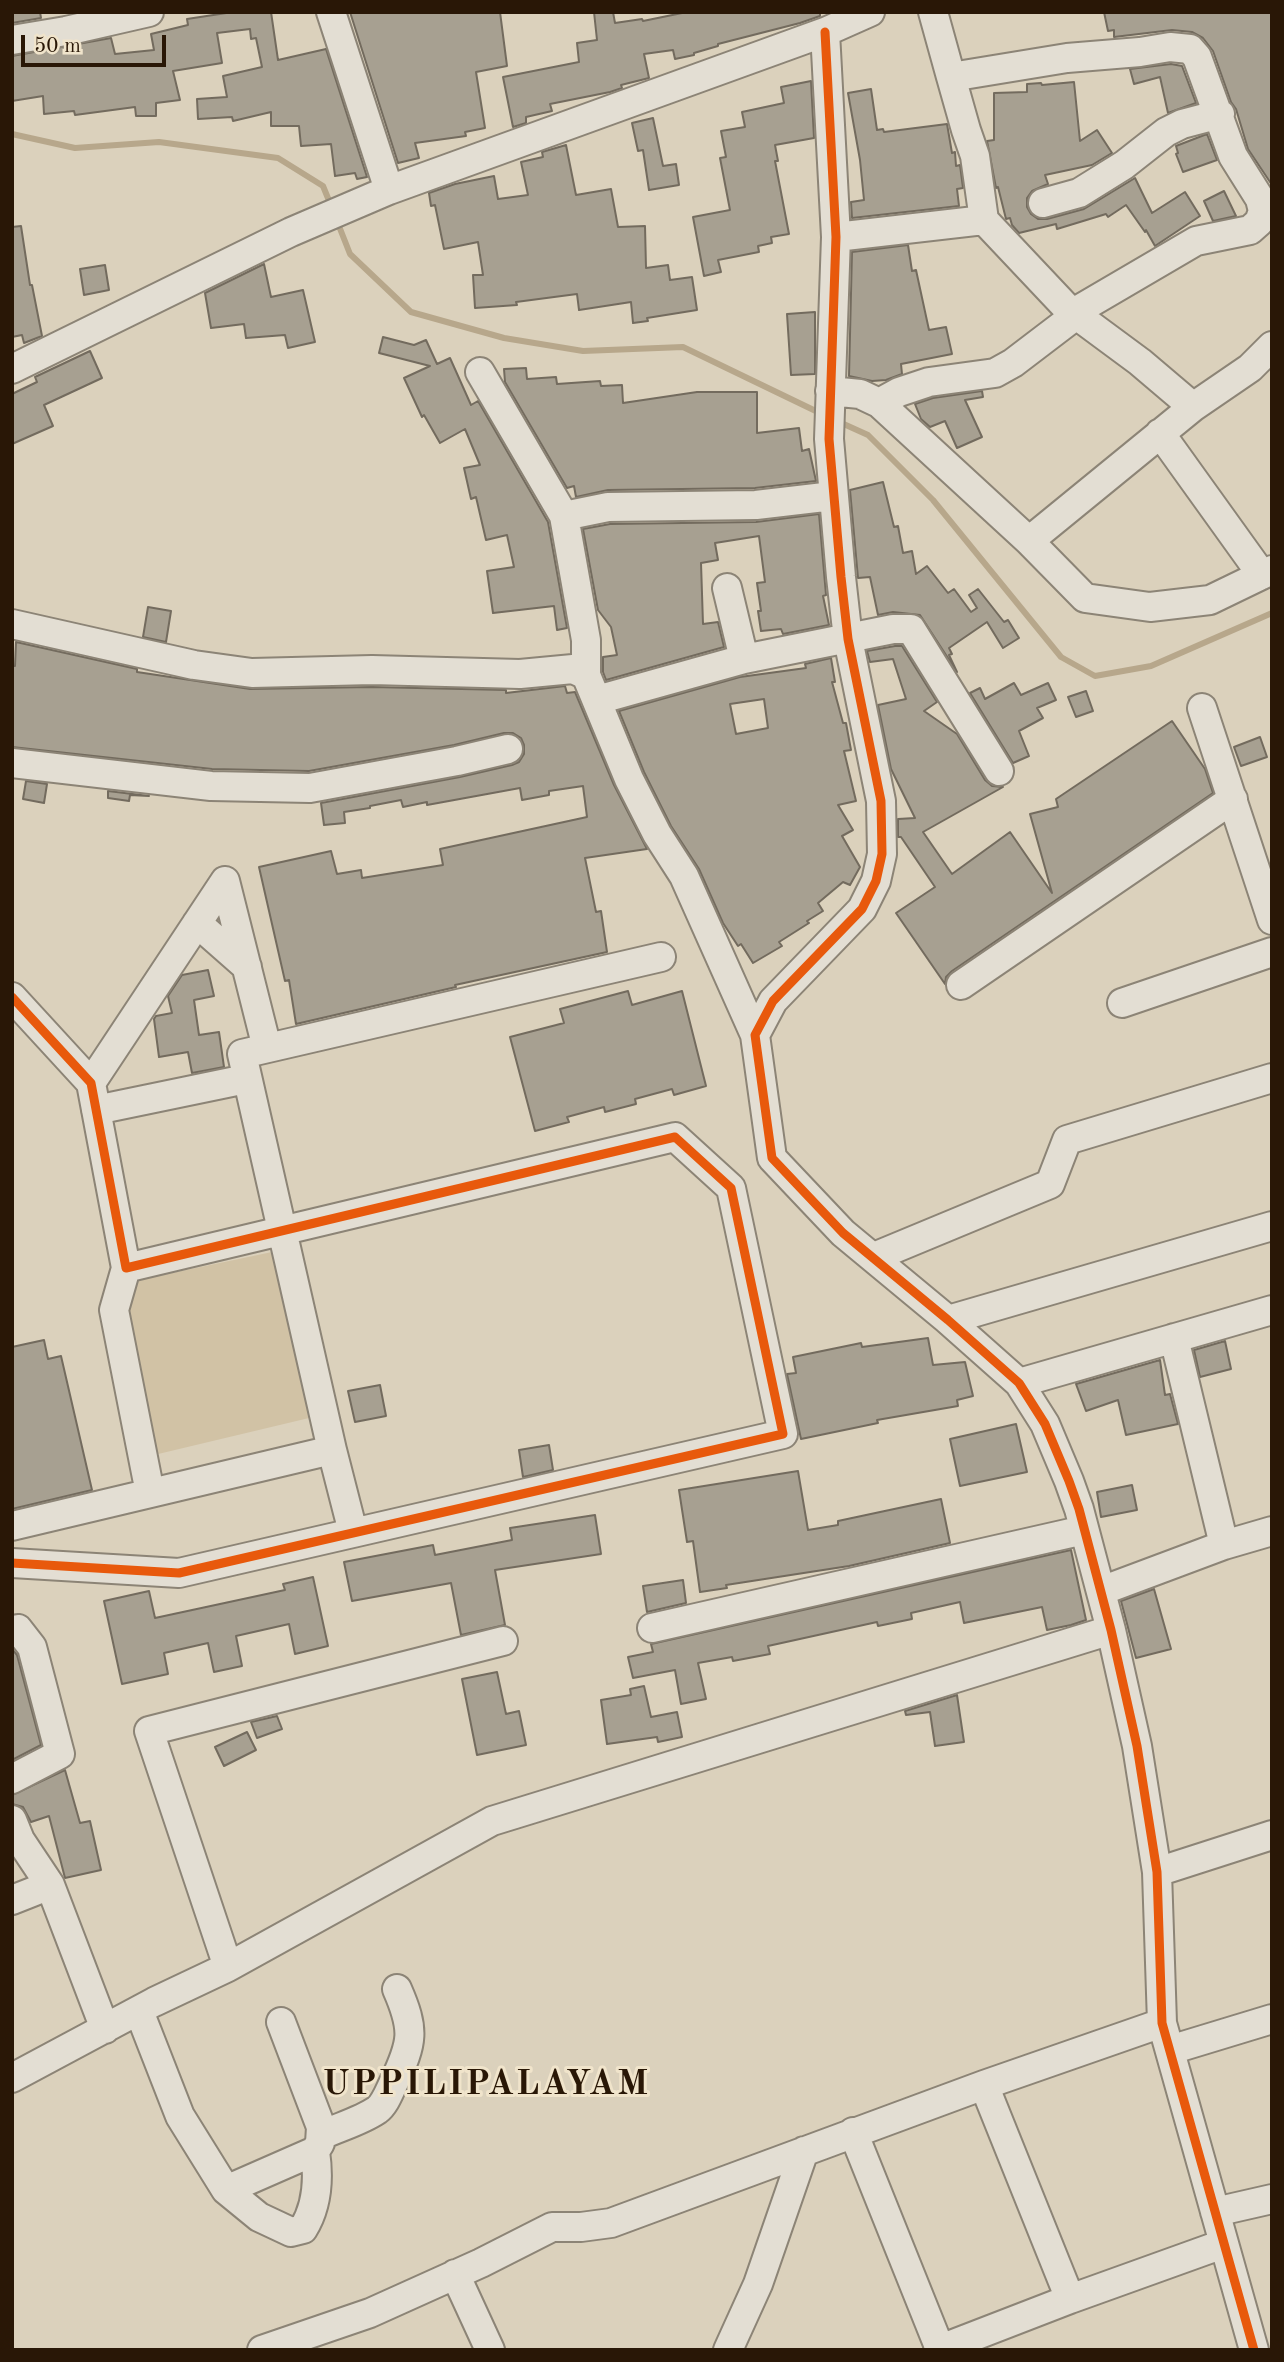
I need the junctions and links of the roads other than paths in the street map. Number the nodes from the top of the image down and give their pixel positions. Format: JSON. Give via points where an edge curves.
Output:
{"nodes":[{"id":1,"x":149,"y":12,"type":"edge"},
{"id":2,"x":331,"y":12,"type":"edge"},
{"id":3,"x":933,"y":12,"type":"edge"},
{"id":4,"x":848,"y":19,"type":"edge"},
{"id":5,"x":12,"y":40,"type":"edge"},
{"id":6,"x":951,"y":77,"type":"junction"},
{"id":7,"x":1220,"y":114,"type":"junction"},
{"id":8,"x":389,"y":190,"type":"junction"},
{"id":9,"x":1043,"y":203,"type":"dead end"},
{"id":10,"x":984,"y":220,"type":"junction"},
{"id":11,"x":1264,"y":234,"type":"edge"},
{"id":12,"x":836,"y":237,"type":"junction"},
{"id":13,"x":1075,"y":314,"type":"junction"},
{"id":14,"x":1272,"y":346,"type":"edge"},
{"id":15,"x":12,"y":369,"type":"edge"},
{"id":16,"x":480,"y":372,"type":"dead end"},
{"id":17,"x":830,"y":399,"type":"junction"},
{"id":18,"x":879,"y":403,"type":"junction"},
{"id":19,"x":1193,"y":407,"type":"junction"},
{"id":20,"x":1160,"y":433,"type":"junction"},
{"id":21,"x":833,"y":496,"type":"junction"},
{"id":22,"x":564,"y":516,"type":"junction"},
{"id":23,"x":1029,"y":541,"type":"junction"},
{"id":24,"x":1267,"y":572,"type":"edge"},
{"id":25,"x":727,"y":588,"type":"dead end"},
{"id":26,"x":12,"y":624,"type":"edge"},
{"id":27,"x":848,"y":639,"type":"junction"},
{"id":28,"x":744,"y":659,"type":"junction"},
{"id":29,"x":591,"y":687,"type":"junction"},
{"id":30,"x":1202,"y":708,"type":"dead end"},
{"id":31,"x":508,"y":749,"type":"dead end"},
{"id":32,"x":12,"y":763,"type":"edge"},
{"id":33,"x":999,"y":771,"type":"dead end"},
{"id":34,"x":1233,"y":799,"type":"junction"},
{"id":35,"x":1272,"y":920,"type":"edge"},
{"id":36,"x":197,"y":923,"type":"junction"},
{"id":37,"x":1272,"y":952,"type":"edge"},
{"id":38,"x":661,"y":957,"type":"dead end"},
{"id":39,"x":247,"y":967,"type":"junction"},
{"id":40,"x":961,"y":985,"type":"dead end"},
{"id":41,"x":12,"y":998,"type":"edge"},
{"id":42,"x":1122,"y":1003,"type":"dead end"},
{"id":43,"x":755,"y":1035,"type":"junction"},
{"id":44,"x":267,"y":1048,"type":"junction"},
{"id":45,"x":1272,"y":1078,"type":"edge"},
{"id":46,"x":246,"y":1079,"type":"junction"},
{"id":47,"x":93,"y":1097,"type":"junction"},
{"id":48,"x":1272,"y":1226,"type":"edge"},
{"id":49,"x":281,"y":1231,"type":"junction"},
{"id":50,"x":874,"y":1257,"type":"junction"},
{"id":51,"x":126,"y":1268,"type":"junction"},
{"id":52,"x":1272,"y":1310,"type":"edge"},
{"id":53,"x":948,"y":1320,"type":"junction"},
{"id":54,"x":1174,"y":1338,"type":"junction"},
{"id":55,"x":1019,"y":1383,"type":"junction"},
{"id":56,"x":332,"y":1450,"type":"junction"},
{"id":57,"x":150,"y":1493,"type":"junction"},
{"id":58,"x":12,"y":1526,"type":"edge"},
{"id":59,"x":1084,"y":1530,"type":"junction"},
{"id":60,"x":1272,"y":1531,"type":"edge"},
{"id":61,"x":353,"y":1532,"type":"junction"},
{"id":62,"x":1224,"y":1545,"type":"junction"},
{"id":63,"x":12,"y":1563,"type":"edge"},
{"id":64,"x":1101,"y":1591,"type":"junction"},
{"id":65,"x":652,"y":1628,"type":"dead end"},
{"id":66,"x":18,"y":1629,"type":"dead end"},
{"id":67,"x":1111,"y":1630,"type":"junction"},
{"id":68,"x":503,"y":1641,"type":"dead end"},
{"id":69,"x":12,"y":1779,"type":"edge"},
{"id":70,"x":12,"y":1820,"type":"edge"},
{"id":71,"x":1272,"y":1835,"type":"edge"},
{"id":72,"x":1157,"y":1872,"type":"junction"},
{"id":73,"x":50,"y":1885,"type":"junction"},
{"id":74,"x":12,"y":1900,"type":"edge"},
{"id":75,"x":228,"y":1967,"type":"junction"},
{"id":76,"x":397,"y":1989,"type":"dead end"},
{"id":77,"x":139,"y":2011,"type":"junction"},
{"id":78,"x":1272,"y":2020,"type":"edge"},
{"id":79,"x":281,"y":2022,"type":"dead end"},
{"id":80,"x":105,"y":2029,"type":"junction"},
{"id":81,"x":1166,"y":2037,"type":"junction"},
{"id":82,"x":12,"y":2078,"type":"edge"},
{"id":83,"x":984,"y":2085,"type":"junction"},
{"id":84,"x":853,"y":2132,"type":"junction"},
{"id":85,"x":318,"y":2143,"type":"junction"},
{"id":86,"x":804,"y":2151,"type":"junction"},
{"id":87,"x":226,"y":2190,"type":"junction"},
{"id":88,"x":1272,"y":2199,"type":"edge"},
{"id":89,"x":1215,"y":2213,"type":"junction"},
{"id":90,"x":1223,"y":2244,"type":"junction"},
{"id":91,"x":455,"y":2274,"type":"junction"},
{"id":92,"x":1070,"y":2299,"type":"junction"},
{"id":93,"x":1272,"y":2347,"type":"edge"},
{"id":94,"x":939,"y":2349,"type":"edge"},
{"id":95,"x":262,"y":2350,"type":"edge"},
{"id":96,"x":490,"y":2350,"type":"edge"},
{"id":97,"x":729,"y":2350,"type":"edge"},
{"id":98,"x":1254,"y":2350,"type":"edge"},
{"id":99,"x":1261,"y":2350,"type":"edge"}],
"edges":[{"from":1,"to":5,"type":"street"},
{"from":2,"to":8,"type":"street"},
{"from":3,"to":6,"type":"street"},
{"from":4,"to":8,"type":"street"},
{"from":4,"to":12,"type":"street"},
{"from":6,"to":7,"type":"street","via":[[1067,58],[1190,49]]},
{"from":6,"to":10,"type":"street","via":[[975,156]]},
{"from":7,"to":9,"type":"street","via":[[1166,132],[1079,193]]},
{"from":7,"to":11,"type":"street","via":[[1233,156],[1259,199]]},
{"from":8,"to":15,"type":"street","via":[[291,232]]},
{"from":10,"to":12,"type":"street"},
{"from":10,"to":13,"type":"street"},
{"from":11,"to":13,"type":"street","via":[[1250,230],[1196,241]]},
{"from":12,"to":17,"type":"street"},
{"from":13,"to":18,"type":"street","via":[[995,373],[929,382]]},
{"from":13,"to":19,"type":"street"},
{"from":14,"to":19,"type":"street","via":[[1250,368]]},
{"from":16,"to":22,"type":"street"},
{"from":17,"to":18,"type":"street","via":[[860,394]]},
{"from":17,"to":21,"type":"street"},
{"from":18,"to":23,"type":"street"},
{"from":19,"to":20,"type":"street"},
{"from":20,"to":23,"type":"street"},
{"from":20,"to":24,"type":"street"},
{"from":21,"to":22,"type":"street","via":[[756,505],[608,507]]},
{"from":21,"to":27,"type":"street"},
{"from":22,"to":29,"type":"street"},
{"from":23,"to":24,"type":"street","via":[[1085,598],[1150,607],[1210,600]]},
{"from":25,"to":28,"type":"street"},
{"from":26,"to":29,"type":"street","via":[[194,665],[253,673],[520,674],[573,669]]},
{"from":27,"to":28,"type":"street"},
{"from":27,"to":33,"type":"street","via":[[911,629]]},
{"from":27,"to":43,"type":"street","via":[[881,801],[882,854],[876,881],[862,909],[773,1001]]},
{"from":28,"to":29,"type":"street"},
{"from":29,"to":43,"type":"street","via":[[629,779],[684,876]]},
{"from":30,"to":34,"type":"street"},
{"from":31,"to":32,"type":"street","via":[[310,788],[211,786]]},
{"from":34,"to":35,"type":"street"},
{"from":34,"to":40,"type":"street"},
{"from":36,"to":39,"type":"street"},
{"from":36,"to":39,"type":"street","via":[[225,881]]},
{"from":36,"to":47,"type":"street"},
{"from":37,"to":42,"type":"street"},
{"from":38,"to":44,"type":"street"},
{"from":39,"to":44,"type":"street"},
{"from":41,"to":47,"type":"street"},
{"from":43,"to":50,"type":"street","via":[[772,1158],[843,1233]]},
{"from":44,"to":46,"type":"street","via":[[242,1054]]},
{"from":45,"to":50,"type":"street","via":[[1068,1140],[1049,1184]]},
{"from":46,"to":47,"type":"street"},
{"from":46,"to":49,"type":"street"},
{"from":47,"to":51,"type":"street"},
{"from":48,"to":53,"type":"street"},
{"from":49,"to":51,"type":"street"},
{"from":49,"to":56,"type":"street"},
{"from":49,"to":61,"type":"street","via":[[675,1137],[731,1188],[783,1434]]},
{"from":50,"to":53,"type":"street"},
{"from":51,"to":57,"type":"street","via":[[114,1310]]},
{"from":52,"to":54,"type":"street"},
{"from":53,"to":55,"type":"street"},
{"from":54,"to":55,"type":"street"},
{"from":54,"to":62,"type":"street"},
{"from":55,"to":59,"type":"street","via":[[1045,1424]]},
{"from":56,"to":57,"type":"street"},
{"from":56,"to":61,"type":"street"},
{"from":57,"to":58,"type":"street"},
{"from":59,"to":64,"type":"street"},
{"from":59,"to":65,"type":"street"},
{"from":60,"to":62,"type":"street"},
{"from":61,"to":63,"type":"street","via":[[179,1573]]},
{"from":62,"to":64,"type":"street"},
{"from":64,"to":67,"type":"street"},
{"from":66,"to":69,"type":"street","via":[[32,1647],[61,1754]]},
{"from":67,"to":72,"type":"street","via":[[1137,1746]]},
{"from":67,"to":75,"type":"street","via":[[492,1821]]},
{"from":68,"to":75,"type":"street","via":[[149,1731]]},
{"from":70,"to":73,"type":"street"},
{"from":71,"to":72,"type":"street"},
{"from":72,"to":81,"type":"street"},
{"from":73,"to":74,"type":"street"},
{"from":73,"to":80,"type":"street"},
{"from":75,"to":77,"type":"street"},
{"from":76,"to":85,"type":"street","via":[[409,2015],[411,2033],[406,2057],[383,2103]]},
{"from":77,"to":80,"type":"street"},
{"from":77,"to":87,"type":"street","via":[[180,2116]]},
{"from":78,"to":81,"type":"street"},
{"from":79,"to":85,"type":"street","via":[[321,2127]]},
{"from":80,"to":82,"type":"street"},
{"from":81,"to":83,"type":"street"},
{"from":81,"to":89,"type":"street"},
{"from":83,"to":84,"type":"street"},
{"from":83,"to":92,"type":"street"},
{"from":84,"to":86,"type":"street"},
{"from":84,"to":94,"type":"street"},
{"from":85,"to":87,"type":"street"},
{"from":85,"to":87,"type":"street","via":[[318,2173],[310,2218],[303,2229],[291,2232],[258,2217]]},
{"from":86,"to":91,"type":"street","via":[[611,2222],[552,2227]]},
{"from":86,"to":97,"type":"street","via":[[758,2284]]},
{"from":88,"to":89,"type":"street"},
{"from":89,"to":90,"type":"street"},
{"from":90,"to":92,"type":"street"},
{"from":90,"to":98,"type":"street"},
{"from":91,"to":95,"type":"street","via":[[370,2313]]},
{"from":91,"to":96,"type":"street"},
{"from":92,"to":94,"type":"street"},
{"from":93,"to":99,"type":"street"}]}
